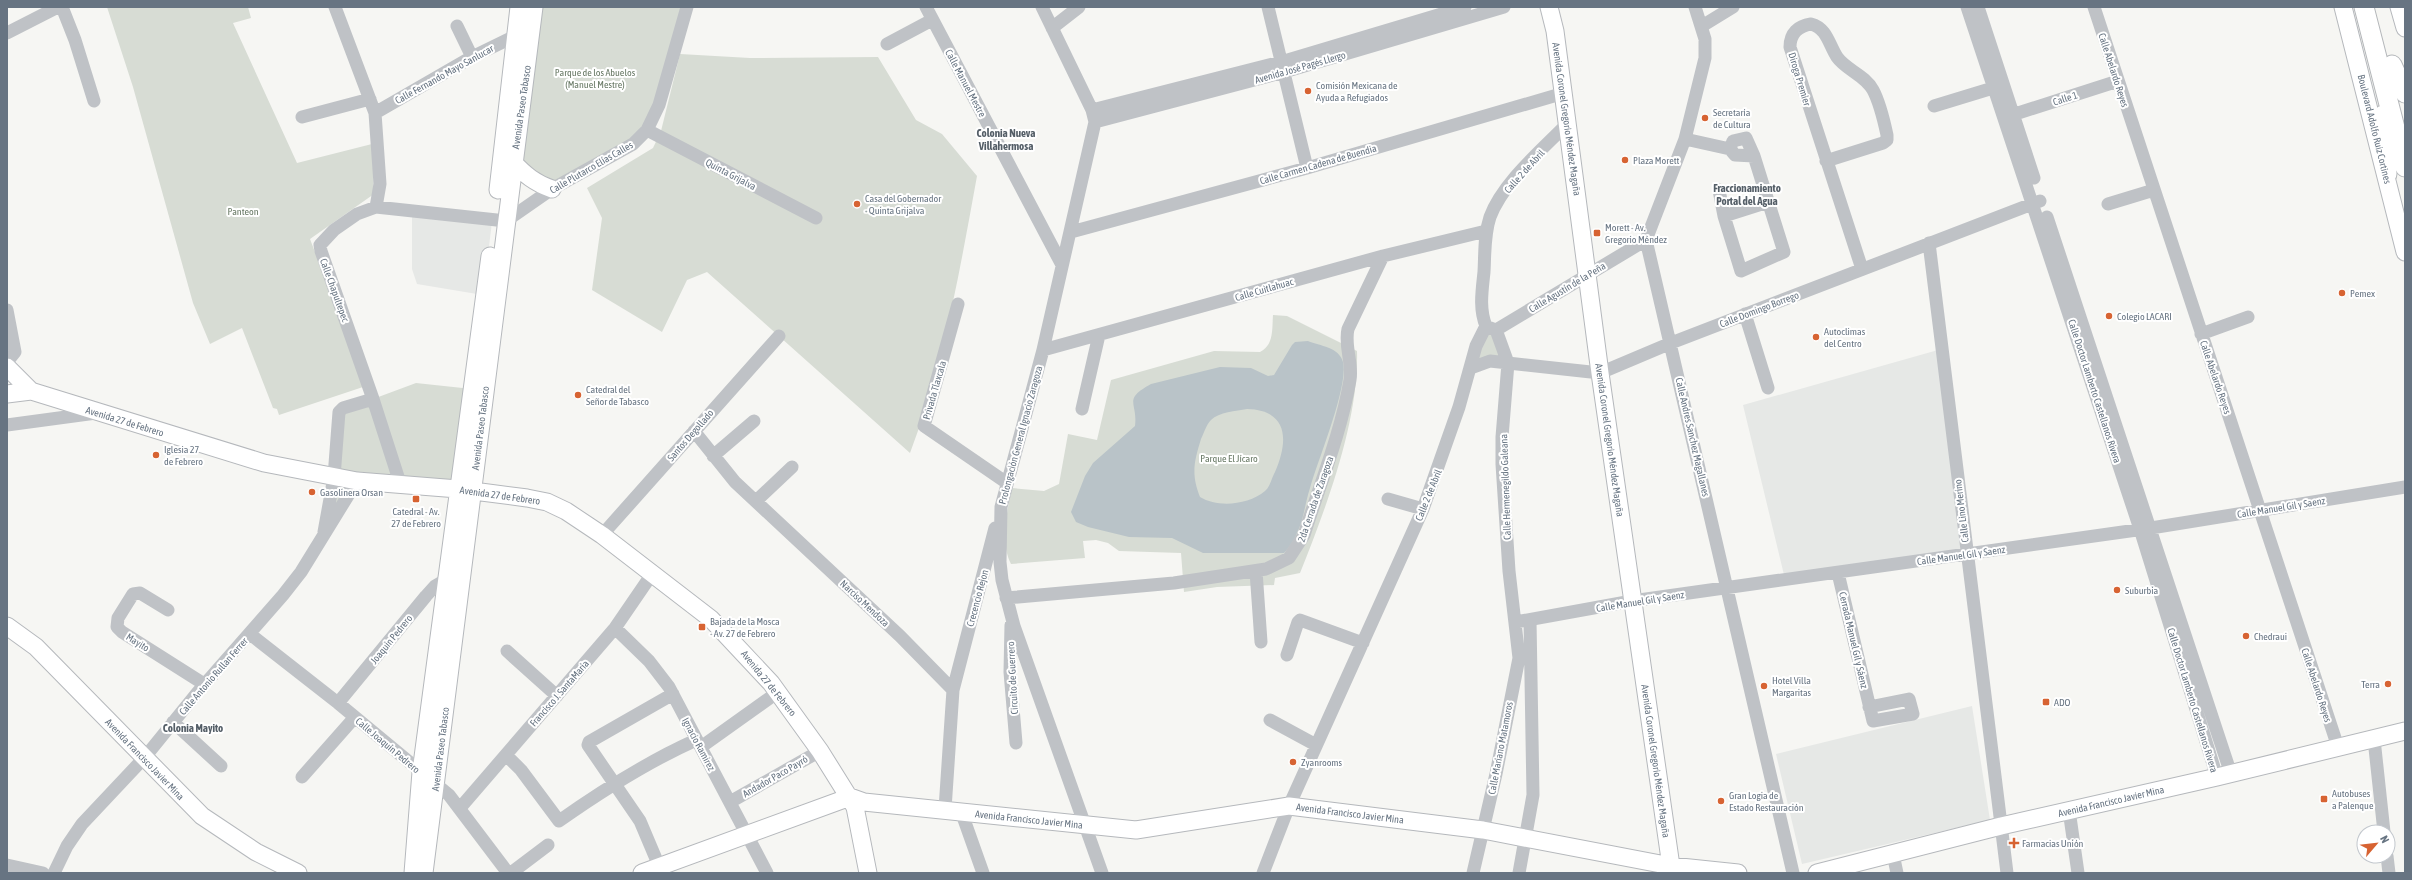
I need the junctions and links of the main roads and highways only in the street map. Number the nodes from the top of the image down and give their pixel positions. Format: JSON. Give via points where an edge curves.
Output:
{"nodes":[{"id":1,"x":519,"y":7,"type":"edge"},
{"id":2,"x":534,"y":7,"type":"edge"},
{"id":3,"x":1549,"y":7,"type":"edge"},
{"id":4,"x":2343,"y":7,"type":"edge"},
{"id":5,"x":2364,"y":7,"type":"edge"},
{"id":6,"x":2377,"y":7,"type":"edge"},
{"id":7,"x":2399,"y":7,"type":"edge"},
{"id":8,"x":2405,"y":28,"type":"edge"},
{"id":9,"x":2385,"y":65,"type":"junction"},
{"id":10,"x":2405,"y":93,"type":"edge"},
{"id":11,"x":2405,"y":118,"type":"edge"},
{"id":12,"x":513,"y":162,"type":"junction"},
{"id":13,"x":2405,"y":167,"type":"edge"},
{"id":14,"x":2387,"y":174,"type":"junction"},
{"id":15,"x":552,"y":189,"type":"road end"},
{"id":16,"x":500,"y":221,"type":"junction"},
{"id":17,"x":2405,"y":252,"type":"edge"},
{"id":18,"x":7,"y":367,"type":"edge"},
{"id":19,"x":31,"y":391,"type":"junction"},
{"id":20,"x":7,"y":394,"type":"edge"},
{"id":21,"x":465,"y":490,"type":"junction"},
{"id":22,"x":7,"y":626,"type":"edge"},
{"id":23,"x":7,"y":636,"type":"edge"},
{"id":24,"x":2405,"y":731,"type":"edge"},
{"id":25,"x":142,"y":760,"type":"junction"},
{"id":26,"x":856,"y":802,"type":"junction"},
{"id":27,"x":1672,"y":870,"type":"edge"},
{"id":28,"x":663,"y":871,"type":"edge"},
{"id":29,"x":277,"y":873,"type":"edge"},
{"id":30,"x":298,"y":873,"type":"edge"},
{"id":31,"x":413,"y":873,"type":"edge"},
{"id":32,"x":424,"y":873,"type":"edge"},
{"id":33,"x":642,"y":873,"type":"edge"},
{"id":34,"x":868,"y":873,"type":"edge"},
{"id":35,"x":1738,"y":873,"type":"edge"},
{"id":36,"x":1817,"y":873,"type":"edge"}],
"edges":[{"from":1,"to":16,"type":"main road","name":"Avenida Paseo Tabasco"},
{"from":2,"to":12,"type":"main road","name":"Avenida Paseo Tabasco"},
{"from":3,"to":27,"type":"main road","name":"Avenida Coronel Gregorio Méndez Magaña","via":[[1556,31],[1600,373]]},
{"from":4,"to":14,"type":"main road","name":"Boulevard Adolfo Ruiz Cortines"},
{"from":5,"to":9,"type":"highway"},
{"from":6,"to":9,"type":"highway"},
{"from":7,"to":8,"type":"main road"},
{"from":9,"to":10,"type":"highway"},
{"from":9,"to":11,"type":"highway"},
{"from":9,"to":13,"type":"highway"},
{"from":9,"to":14,"type":"highway"},
{"from":12,"to":15,"type":"main road","via":[[536,183]]},
{"from":12,"to":16,"type":"main road","name":"Avenida Paseo Tabasco"},
{"from":14,"to":17,"type":"main road","name":"Boulevard Adolfo Ruiz Cortines"},
{"from":16,"to":21,"type":"main road","name":"Avenida Paseo Tabasco"},
{"from":18,"to":19,"type":"main road","name":"Avenida 27 de Febrero"},
{"from":19,"to":20,"type":"main road","name":"Avenida 27 de Febrero"},
{"from":19,"to":21,"type":"main road","name":"Avenida 27 de Febrero","via":[[264,463],[357,482]]},
{"from":21,"to":26,"type":"main road","name":"Avenida 27 de Febrero","via":[[547,502],[573,515],[652,574],[724,632],[778,692]]},
{"from":21,"to":31,"type":"main road","name":"Avenida Paseo Tabasco","via":[[447,579],[422,772]]},
{"from":21,"to":32,"type":"main road","name":"Avenida Paseo Tabasco"},
{"from":22,"to":25,"type":"main road","name":"Avenida Francisco Javier Mina","via":[[36,647]]},
{"from":23,"to":25,"type":"main road","name":"Avenida Francisco Javier Mina","via":[[30,654]]},
{"from":24,"to":36,"type":"main road","name":"Avenida Francisco Javier Mina","via":[[2001,826]]},
{"from":25,"to":29,"type":"main road","name":"Avenida Francisco Javier Mina","via":[[187,814],[206,830]]},
{"from":25,"to":30,"type":"main road","name":"Avenida Francisco Javier Mina","via":[[211,823],[256,852]]},
{"from":26,"to":27,"type":"main road","name":"Avenida Francisco Javier Mina","via":[[1111,828],[1149,829],[1289,806],[1483,830]]},
{"from":26,"to":28,"type":"main road","name":"Avenida Francisco Javier Mina"},
{"from":26,"to":34,"type":"main road","name":"Avenida 27 de Febrero"},
{"from":27,"to":35,"type":"main road","name":"Avenida Francisco Javier Mina"},
{"from":28,"to":33,"type":"main road","name":"Avenida Francisco Javier Mina"}]}
